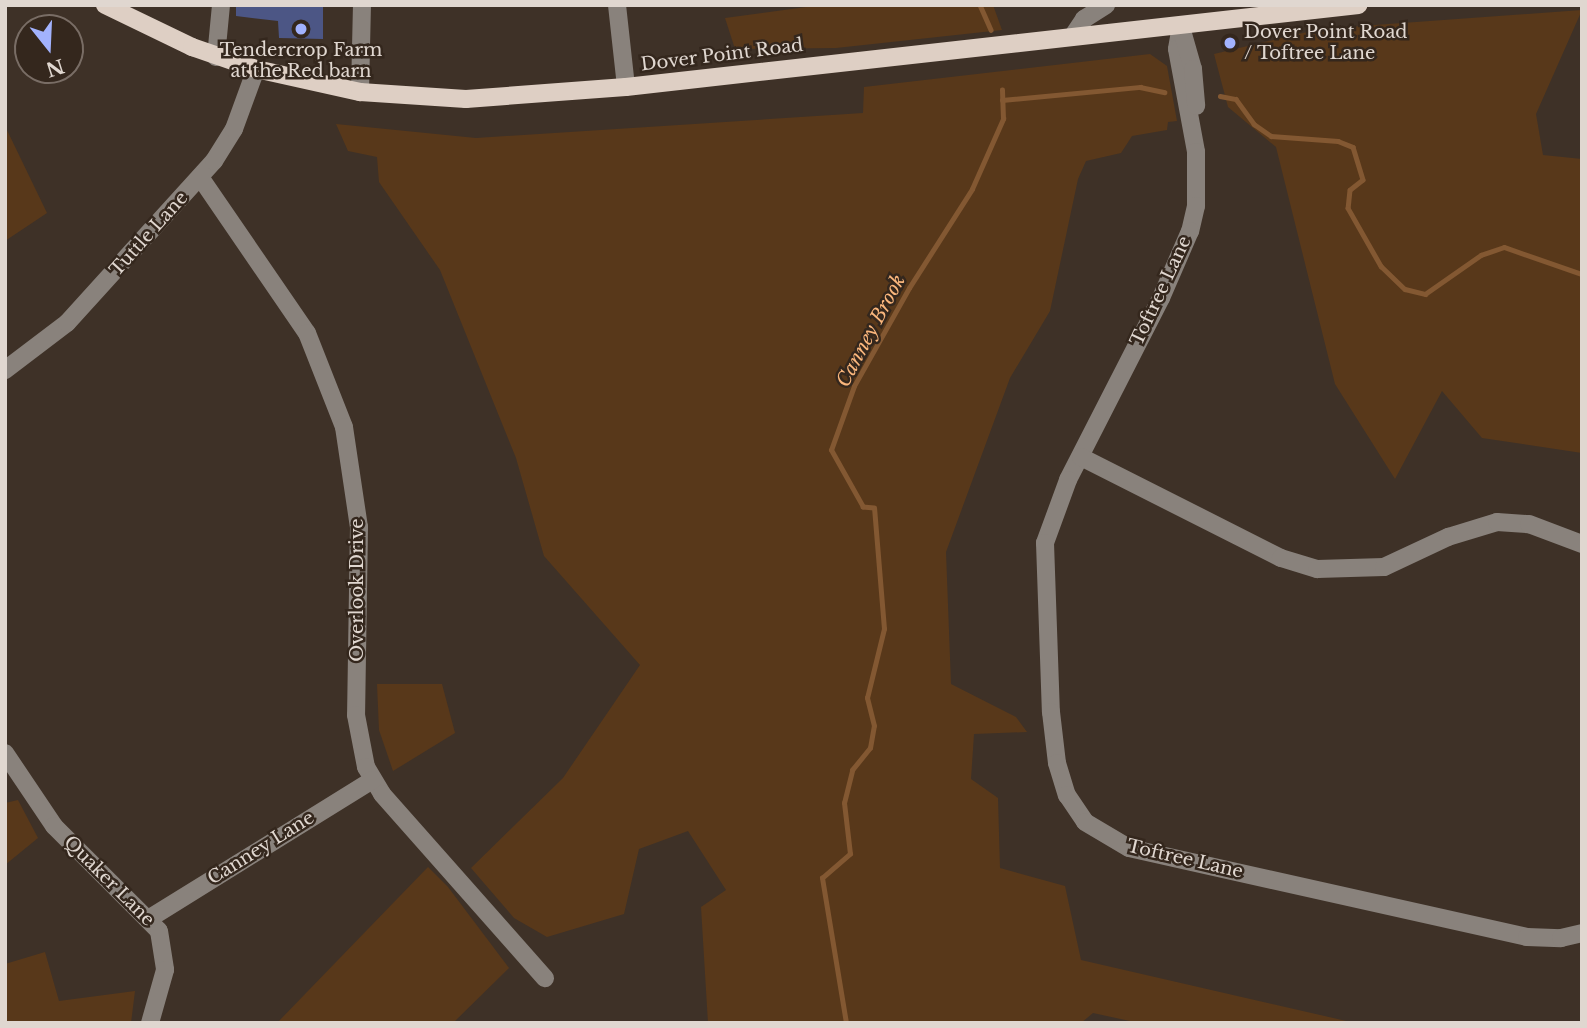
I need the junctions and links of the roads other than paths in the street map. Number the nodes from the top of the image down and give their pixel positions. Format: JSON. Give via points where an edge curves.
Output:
{"nodes":[{"id":1,"x":105,"y":5,"type":"edge"},
{"id":2,"x":220,"y":5,"type":"edge"},
{"id":3,"x":362,"y":5,"type":"edge"},
{"id":4,"x":617,"y":5,"type":"edge"},
{"id":5,"x":1106,"y":5,"type":"edge"},
{"id":6,"x":1358,"y":5,"type":"edge"},
{"id":7,"x":1181,"y":26,"type":"junction"},
{"id":8,"x":1072,"y":37,"type":"junction"},
{"id":9,"x":216,"y":57,"type":"junction"},
{"id":10,"x":256,"y":69,"type":"junction"},
{"id":11,"x":626,"y":87,"type":"junction"},
{"id":12,"x":360,"y":92,"type":"junction"},
{"id":13,"x":200,"y":177,"type":"junction"},
{"id":14,"x":5,"y":370,"type":"edge"},
{"id":15,"x":1080,"y":457,"type":"junction"},
{"id":16,"x":1582,"y":544,"type":"edge"},
{"id":17,"x":5,"y":753,"type":"edge"},
{"id":18,"x":373,"y":780,"type":"junction"},
{"id":19,"x":150,"y":918,"type":"junction"},
{"id":20,"x":1582,"y":933,"type":"edge"},
{"id":21,"x":545,"y":978,"type":"dead end"},
{"id":22,"x":150,"y":1023,"type":"edge"}],
"edges":[{"from":1,"to":9,"type":"main road","name":"Dover Point Road"},
{"from":2,"to":9,"type":"street"},
{"from":3,"to":12,"type":"street"},
{"from":4,"to":11,"type":"street"},
{"from":5,"to":8,"type":"street","via":[[1084,19]]},
{"from":6,"to":7,"type":"main road","name":"Dover Point Road"},
{"from":7,"to":8,"type":"main road","name":"Dover Point Road"},
{"from":7,"to":15,"type":"street","name":"Toftree Lane","via":[[1193,69],[1196,107],[1192,115],[1197,181],[1190,231]]},
{"from":8,"to":11,"type":"main road","name":"Dover Point Road"},
{"from":9,"to":10,"type":"main road","name":"Dover Point Road"},
{"from":10,"to":12,"type":"main road","name":"Dover Point Road"},
{"from":10,"to":13,"type":"street","name":"Tuttle Lane","via":[[233,129]]},
{"from":11,"to":12,"type":"main road","name":"Dover Point Road","via":[[466,99]]},
{"from":13,"to":14,"type":"street","name":"Tuttle Lane","via":[[67,323]]},
{"from":13,"to":18,"type":"street","name":"Overlook Drive","via":[[307,333],[344,427],[359,527],[356,725]]},
{"from":15,"to":16,"type":"street","via":[[1281,558],[1317,569],[1384,567],[1448,537],[1497,523],[1529,524]]},
{"from":15,"to":20,"type":"street","name":"Toftree Lane","via":[[1054,511],[1043,577],[1057,764],[1067,795],[1085,822],[1113,842],[1161,856],[1527,937],[1561,939]]},
{"from":17,"to":19,"type":"street","name":"Quaker Lane","via":[[54,826]]},
{"from":18,"to":19,"type":"street","name":"Canney Lane"},
{"from":18,"to":21,"type":"street","name":"Overlook Drive"},
{"from":19,"to":22,"type":"street","name":"Quaker Lane","via":[[165,957]]}]}
